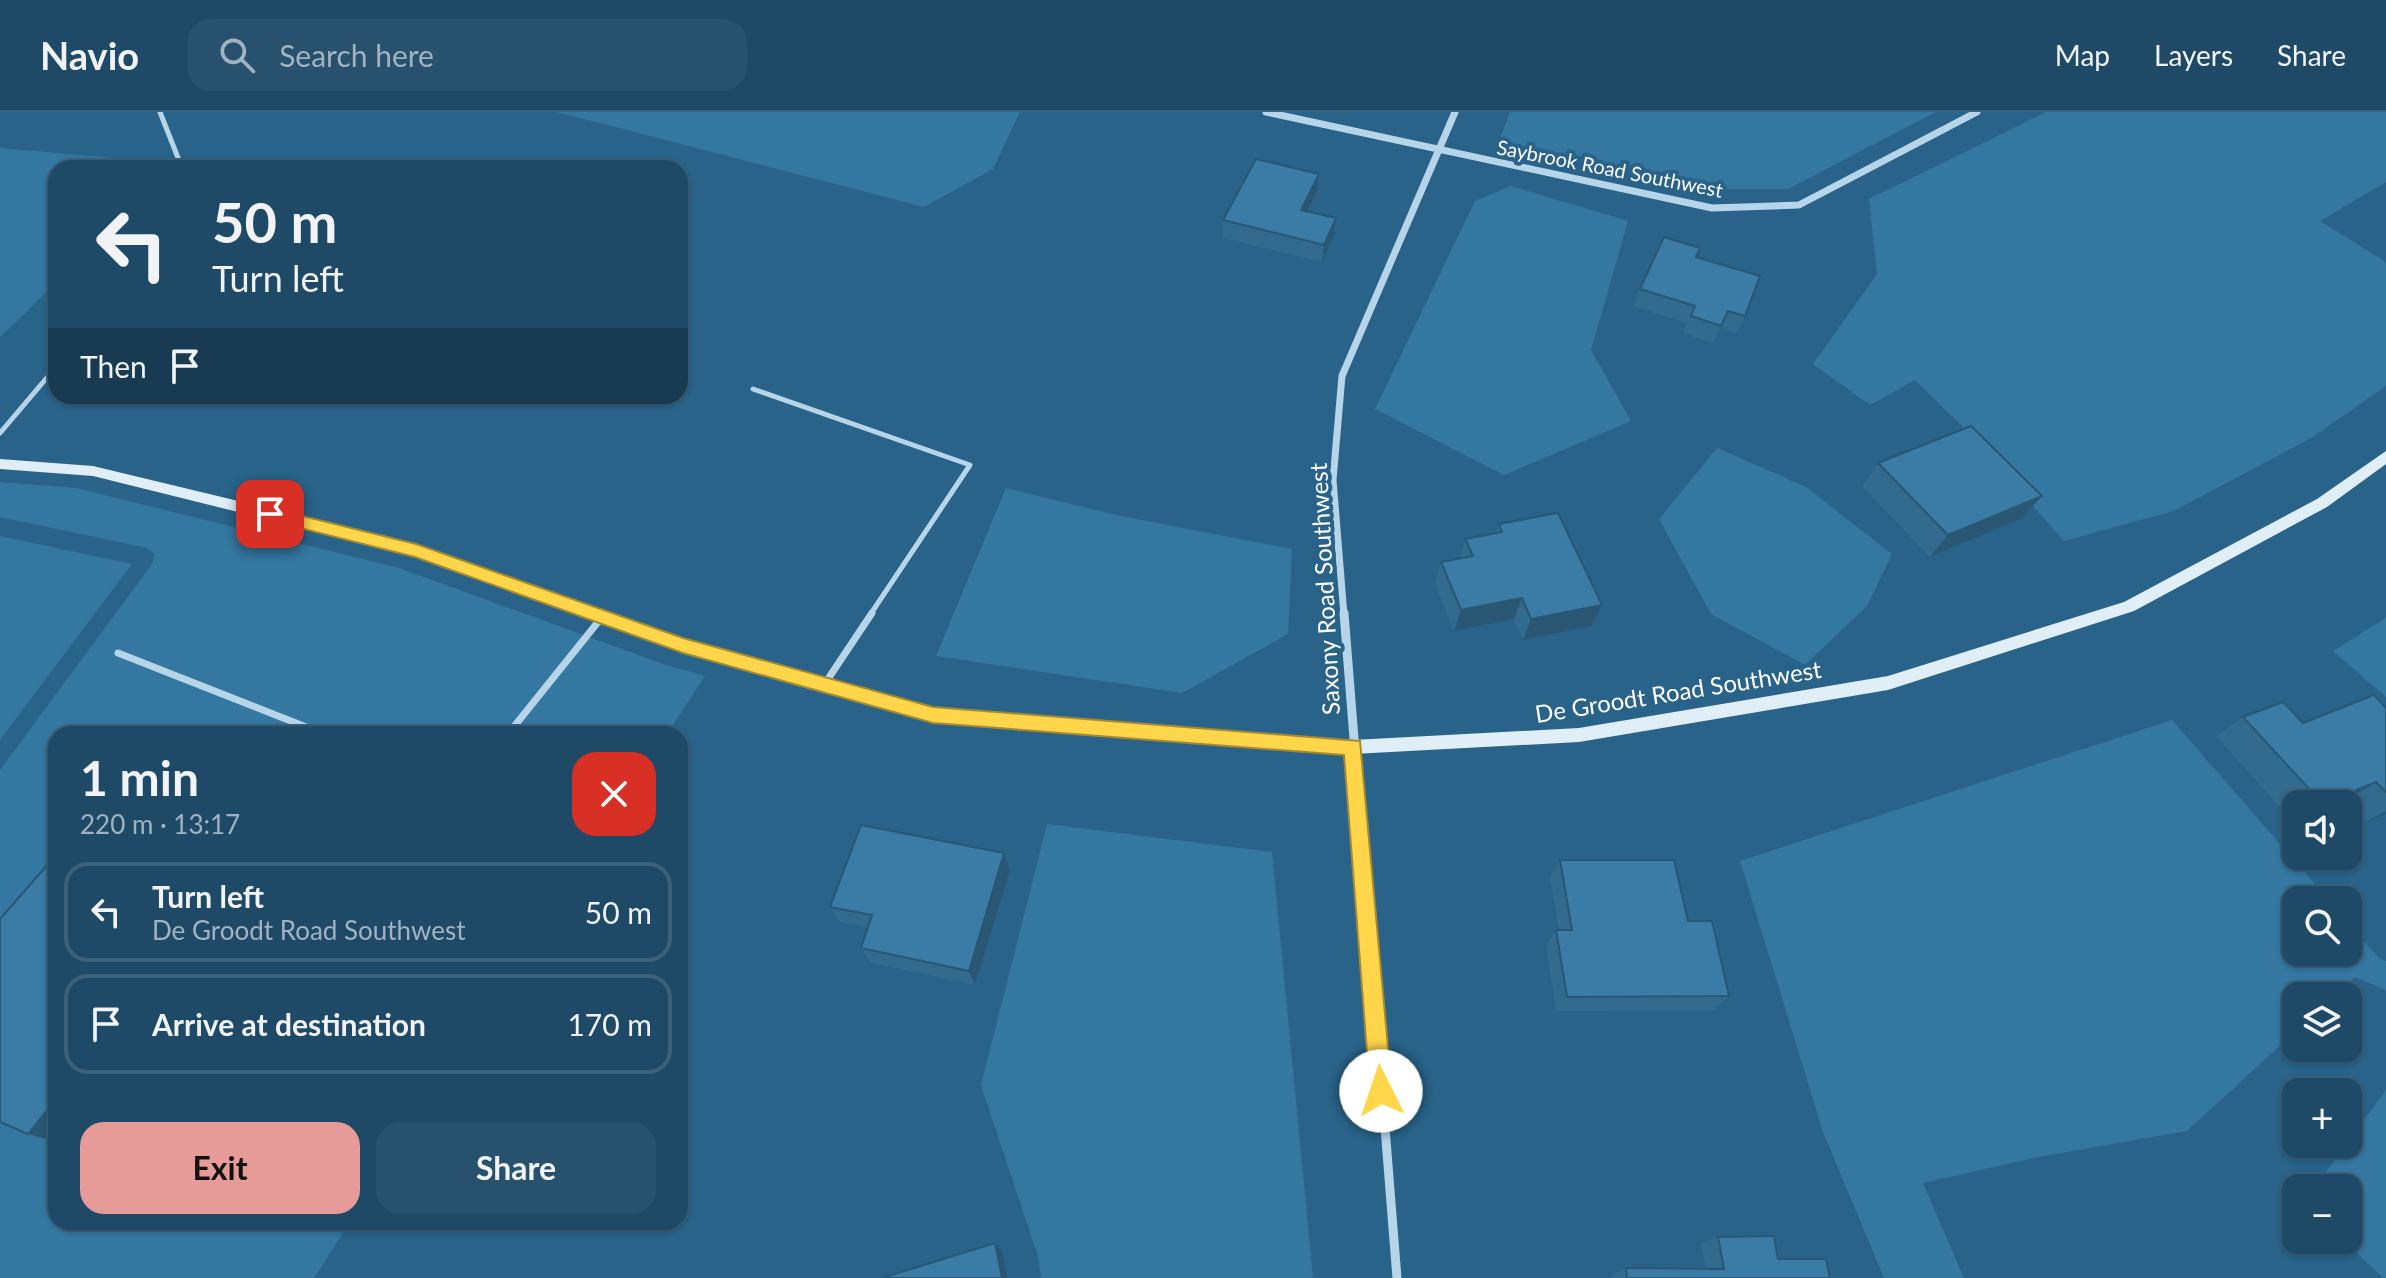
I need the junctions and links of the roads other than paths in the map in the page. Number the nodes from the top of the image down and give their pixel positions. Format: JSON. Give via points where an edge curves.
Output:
{"nodes":[{"id":1,"x":160,"y":112,"type":"edge"},
{"id":2,"x":1266,"y":112,"type":"edge"},
{"id":3,"x":1455,"y":112,"type":"edge"},
{"id":4,"x":1977,"y":112,"type":"edge"},
{"id":5,"x":1439,"y":150,"type":"junction"},
{"id":6,"x":179,"y":160,"type":"edge"},
{"id":7,"x":48,"y":376,"type":"edge"},
{"id":8,"x":753,"y":389,"type":"dead end"},
{"id":9,"x":0,"y":433,"type":"edge"},
{"id":10,"x":2386,"y":456,"type":"edge"},
{"id":11,"x":0,"y":464,"type":"edge"},
{"id":12,"x":602,"y":617,"type":"junction"},
{"id":13,"x":118,"y":653,"type":"dead end"},
{"id":14,"x":824,"y":685,"type":"junction"},
{"id":15,"x":304,"y":726,"type":"edge"},
{"id":16,"x":514,"y":726,"type":"edge"},
{"id":17,"x":1353,"y":747,"type":"junction"},
{"id":18,"x":1397,"y":1278,"type":"edge"}],
"edges":[{"from":1,"to":6,"type":"lane"},
{"from":2,"to":5,"type":"street","name":"Saybrook Road Southwest"},
{"from":3,"to":5,"type":"street","name":"Saxony Road Southwest"},
{"from":4,"to":5,"type":"street","name":"Saybrook Road Southwest","via":[[1799,205],[1712,208]]},
{"from":5,"to":17,"type":"street","name":"Saxony Road Southwest","via":[[1342,376],[1333,480]]},
{"from":7,"to":9,"type":"lane"},
{"from":8,"to":14,"type":"lane","via":[[970,465]]},
{"from":10,"to":17,"type":"street","name":"De Groodt Road Southwest","via":[[2322,503],[2129,607],[1888,683],[1579,735]]},
{"from":11,"to":12,"type":"street","name":"De Groodt Road Southwest","via":[[93,471],[416,550]]},
{"from":12,"to":14,"type":"street","name":"De Groodt Road Southwest","via":[[683,646]]},
{"from":12,"to":16,"type":"lane"},
{"from":13,"to":15,"type":"lane"},
{"from":14,"to":17,"type":"street","name":"De Groodt Road Southwest","via":[[933,715]]},
{"from":17,"to":18,"type":"street","name":"Saxony Road Southwest"}]}
